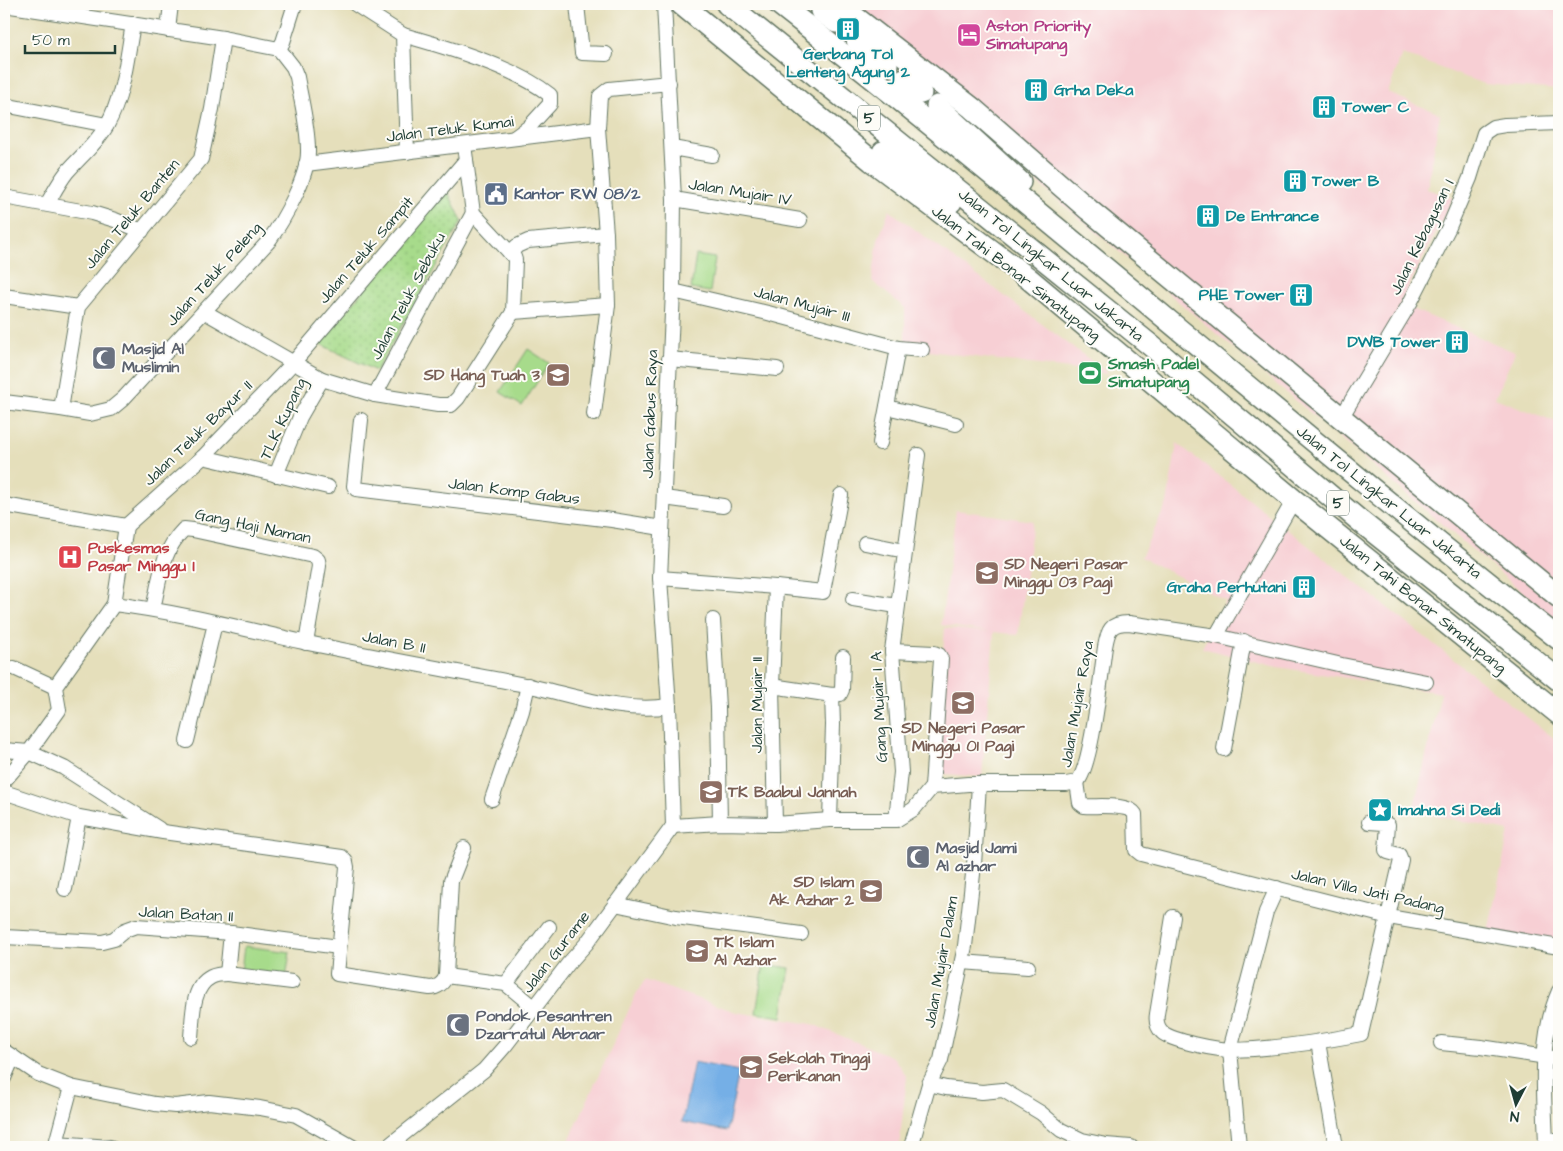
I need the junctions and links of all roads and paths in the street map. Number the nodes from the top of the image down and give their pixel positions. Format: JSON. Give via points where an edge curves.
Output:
{"nodes":[{"id":1,"x":171,"y":4,"type":"edge"},
{"id":2,"x":295,"y":4,"type":"edge"},
{"id":3,"x":355,"y":4,"type":"edge"},
{"id":4,"x":578,"y":4,"type":"edge"},
{"id":5,"x":664,"y":4,"type":"edge"},
{"id":6,"x":681,"y":4,"type":"edge"},
{"id":7,"x":700,"y":4,"type":"edge"},
{"id":8,"x":727,"y":4,"type":"edge"},
{"id":9,"x":779,"y":4,"type":"edge"},
{"id":10,"x":4,"y":5,"type":"edge"},
{"id":11,"x":839,"y":10,"type":"edge"},
{"id":12,"x":133,"y":24,"type":"junction"},
{"id":13,"x":168,"y":30,"type":"junction"},
{"id":14,"x":403,"y":35,"type":"junction"},
{"id":15,"x":224,"y":38,"type":"junction"},
{"id":16,"x":857,"y":40,"type":"dead end"},
{"id":17,"x":279,"y":49,"type":"junction"},
{"id":18,"x":606,"y":54,"type":"dead end"},
{"id":19,"x":887,"y":65,"type":"dead end"},
{"id":20,"x":904,"y":79,"type":"dead end"},
{"id":21,"x":665,"y":83,"type":"junction"},
{"id":22,"x":4,"y":105,"type":"edge"},
{"id":23,"x":1559,"y":123,"type":"edge"},
{"id":24,"x":107,"y":126,"type":"junction"},
{"id":25,"x":598,"y":128,"type":"junction"},
{"id":26,"x":513,"y":139,"type":"junction"},
{"id":27,"x":464,"y":145,"type":"junction"},
{"id":28,"x":672,"y":148,"type":"junction"},
{"id":29,"x":407,"y":152,"type":"junction"},
{"id":30,"x":712,"y":155,"type":"dead end"},
{"id":31,"x":466,"y":160,"type":"junction"},
{"id":32,"x":306,"y":164,"type":"junction"},
{"id":33,"x":4,"y":197,"type":"edge"},
{"id":34,"x":674,"y":199,"type":"junction"},
{"id":35,"x":46,"y":204,"type":"junction"},
{"id":36,"x":473,"y":213,"type":"junction"},
{"id":37,"x":800,"y":220,"type":"dead end"},
{"id":38,"x":142,"y":232,"type":"junction"},
{"id":39,"x":606,"y":234,"type":"junction"},
{"id":40,"x":510,"y":253,"type":"junction"},
{"id":41,"x":673,"y":290,"type":"junction"},
{"id":42,"x":4,"y":296,"type":"edge"},
{"id":43,"x":608,"y":306,"type":"junction"},
{"id":44,"x":78,"y":307,"type":"junction"},
{"id":45,"x":204,"y":312,"type":"junction"},
{"id":46,"x":513,"y":312,"type":"junction"},
{"id":47,"x":1108,"y":312,"type":"junction"},
{"id":48,"x":1174,"y":325,"type":"junction"},
{"id":49,"x":898,"y":348,"type":"junction"},
{"id":50,"x":922,"y":350,"type":"dead end"},
{"id":51,"x":669,"y":359,"type":"junction"},
{"id":52,"x":293,"y":363,"type":"junction"},
{"id":53,"x":777,"y":369,"type":"dead end"},
{"id":54,"x":322,"y":379,"type":"junction"},
{"id":55,"x":375,"y":395,"type":"junction"},
{"id":56,"x":4,"y":402,"type":"edge"},
{"id":57,"x":887,"y":408,"type":"junction"},
{"id":58,"x":62,"y":409,"type":"junction"},
{"id":59,"x":594,"y":414,"type":"dead end"},
{"id":60,"x":1341,"y":418,"type":"junction"},
{"id":61,"x":361,"y":420,"type":"dead end"},
{"id":62,"x":956,"y":424,"type":"dead end"},
{"id":63,"x":880,"y":443,"type":"dead end"},
{"id":64,"x":918,"y":455,"type":"dead end"},
{"id":65,"x":203,"y":456,"type":"junction"},
{"id":66,"x":276,"y":475,"type":"junction"},
{"id":67,"x":328,"y":487,"type":"dead end"},
{"id":68,"x":841,"y":495,"type":"dead end"},
{"id":69,"x":664,"y":498,"type":"junction"},
{"id":70,"x":1295,"y":501,"type":"junction"},
{"id":71,"x":4,"y":505,"type":"edge"},
{"id":72,"x":723,"y":506,"type":"dead end"},
{"id":73,"x":126,"y":526,"type":"junction"},
{"id":74,"x":655,"y":527,"type":"junction"},
{"id":75,"x":865,"y":543,"type":"dead end"},
{"id":76,"x":905,"y":551,"type":"junction"},
{"id":77,"x":660,"y":578,"type":"junction"},
{"id":78,"x":776,"y":587,"type":"junction"},
{"id":79,"x":853,"y":598,"type":"dead end"},
{"id":80,"x":1559,"y":598,"type":"edge"},
{"id":81,"x":114,"y":604,"type":"junction"},
{"id":82,"x":897,"y":606,"type":"junction"},
{"id":83,"x":153,"y":609,"type":"junction"},
{"id":84,"x":713,"y":620,"type":"dead end"},
{"id":85,"x":215,"y":622,"type":"junction"},
{"id":86,"x":1216,"y":636,"type":"junction"},
{"id":87,"x":1559,"y":639,"type":"edge"},
{"id":88,"x":1244,"y":641,"type":"junction"},
{"id":89,"x":306,"y":642,"type":"junction"},
{"id":90,"x":892,"y":652,"type":"junction"},
{"id":91,"x":843,"y":657,"type":"dead end"},
{"id":92,"x":14,"y":668,"type":"dead end"},
{"id":93,"x":1559,"y":680,"type":"edge"},
{"id":94,"x":1426,"y":682,"type":"dead end"},
{"id":95,"x":528,"y":685,"type":"junction"},
{"id":96,"x":772,"y":686,"type":"junction"},
{"id":97,"x":54,"y":687,"type":"junction"},
{"id":98,"x":832,"y":695,"type":"junction"},
{"id":99,"x":666,"y":706,"type":"junction"},
{"id":100,"x":1559,"y":714,"type":"edge"},
{"id":101,"x":187,"y":741,"type":"dead end"},
{"id":102,"x":1224,"y":749,"type":"dead end"},
{"id":103,"x":4,"y":750,"type":"edge"},
{"id":104,"x":29,"y":752,"type":"junction"},
{"id":105,"x":4,"y":781,"type":"edge"},
{"id":106,"x":1078,"y":782,"type":"junction"},
{"id":107,"x":979,"y":784,"type":"junction"},
{"id":108,"x":932,"y":787,"type":"junction"},
{"id":109,"x":4,"y":792,"type":"edge"},
{"id":110,"x":492,"y":799,"type":"dead end"},
{"id":111,"x":80,"y":817,"type":"junction"},
{"id":112,"x":830,"y":820,"type":"junction"},
{"id":113,"x":896,"y":820,"type":"junction"},
{"id":114,"x":1368,"y":822,"type":"dead end"},
{"id":115,"x":720,"y":823,"type":"junction"},
{"id":116,"x":775,"y":824,"type":"junction"},
{"id":117,"x":673,"y":826,"type":"junction"},
{"id":118,"x":164,"y":832,"type":"junction"},
{"id":119,"x":464,"y":848,"type":"dead end"},
{"id":120,"x":1277,"y":888,"type":"junction"},
{"id":121,"x":65,"y":889,"type":"dead end"},
{"id":122,"x":615,"y":904,"type":"junction"},
{"id":123,"x":1173,"y":917,"type":"dead end"},
{"id":124,"x":1389,"y":917,"type":"junction"},
{"id":125,"x":549,"y":927,"type":"dead end"},
{"id":126,"x":231,"y":933,"type":"junction"},
{"id":127,"x":801,"y":934,"type":"dead end"},
{"id":128,"x":4,"y":937,"type":"edge"},
{"id":129,"x":339,"y":947,"type":"junction"},
{"id":130,"x":1559,"y":947,"type":"edge"},
{"id":131,"x":962,"y":962,"type":"junction"},
{"id":132,"x":1028,"y":966,"type":"dead end"},
{"id":133,"x":226,"y":974,"type":"junction"},
{"id":134,"x":446,"y":976,"type":"junction"},
{"id":135,"x":292,"y":982,"type":"dead end"},
{"id":136,"x":510,"y":986,"type":"junction"},
{"id":137,"x":1559,"y":991,"type":"edge"},
{"id":138,"x":531,"y":1005,"type":"junction"},
{"id":139,"x":191,"y":1037,"type":"dead end"},
{"id":140,"x":1318,"y":1042,"type":"junction"},
{"id":141,"x":1441,"y":1043,"type":"dead end"},
{"id":142,"x":1230,"y":1050,"type":"junction"},
{"id":143,"x":8,"y":1054,"type":"edge"},
{"id":144,"x":1544,"y":1056,"type":"junction"},
{"id":145,"x":1559,"y":1058,"type":"edge"},
{"id":146,"x":4,"y":1078,"type":"edge"},
{"id":147,"x":930,"y":1084,"type":"junction"},
{"id":148,"x":70,"y":1087,"type":"junction"},
{"id":149,"x":1550,"y":1143,"type":"edge"},
{"id":150,"x":60,"y":1144,"type":"edge"},
{"id":151,"x":351,"y":1146,"type":"edge"},
{"id":152,"x":110,"y":1147,"type":"edge"},
{"id":153,"x":387,"y":1147,"type":"edge"},
{"id":154,"x":911,"y":1147,"type":"edge"},
{"id":155,"x":1131,"y":1147,"type":"edge"},
{"id":156,"x":1239,"y":1147,"type":"edge"},
{"id":157,"x":1336,"y":1147,"type":"edge"}],
"edges":[{"from":1,"to":13,"type":"street"},
{"from":2,"to":17,"type":"street"},
{"from":3,"to":14,"type":"street"},
{"from":4,"to":18,"type":"street","via":[[582,53]]},
{"from":5,"to":21,"type":"street","name":"Jalan Gabus Raya"},
{"from":6,"to":70,"type":"highway","name":"Jalan Tahi Bonar Simatupang","via":[[886,172],[1028,278]]},
{"from":7,"to":47,"type":"highway","via":[[889,156],[1082,303]]},
{"from":8,"to":47,"type":"highway","name":"Jalan Tol Lingkar Luar Jakarta","number":"5"},
{"from":9,"to":48,"type":"highway","name":"Jalan Tol Lingkar Luar Jakarta","number":"5"},
{"from":10,"to":12,"type":"street"},
{"from":11,"to":60,"type":"highway","via":[[972,108],[1089,210]]},
{"from":12,"to":13,"type":"street"},
{"from":12,"to":24,"type":"street","via":[[120,89]]},
{"from":13,"to":15,"type":"street"},
{"from":14,"to":26,"type":"street","via":[[440,45],[511,72],[550,95],[550,104]]},
{"from":14,"to":29,"type":"street"},
{"from":15,"to":17,"type":"street"},
{"from":15,"to":38,"type":"street","name":"Jalan Teluk Banten","via":[[201,159]]},
{"from":16,"to":19,"type":"highway"},
{"from":17,"to":32,"type":"street","name":"Jalan Teluk Peleng","via":[[293,67],[296,77],[309,151]]},
{"from":20,"to":48,"type":"highway","via":[[1041,202],[1163,305],[1172,314]]},
{"from":21,"to":25,"type":"street","via":[[604,91],[600,96]]},
{"from":21,"to":28,"type":"street","name":"Jalan Gabus Raya"},
{"from":22,"to":24,"type":"street"},
{"from":23,"to":60,"type":"street","name":"Jalan Kebagusan I","via":[[1505,125],[1484,133],[1470,178],[1449,227],[1410,303]]},
{"from":24,"to":35,"type":"street","via":[[66,173]]},
{"from":25,"to":26,"type":"street","name":"Jalan Teluk Kumai"},
{"from":25,"to":39,"type":"street"},
{"from":26,"to":27,"type":"street","name":"Jalan Teluk Kumai"},
{"from":27,"to":29,"type":"street","name":"Jalan Teluk Kumai"},
{"from":27,"to":31,"type":"street"},
{"from":28,"to":30,"type":"street"},
{"from":28,"to":34,"type":"street","name":"Jalan Gabus Raya"},
{"from":29,"to":32,"type":"street","name":"Jalan Teluk Kumai"},
{"from":31,"to":36,"type":"street"},
{"from":31,"to":52,"type":"street","name":"Jalan Teluk Sampit"},
{"from":32,"to":45,"type":"street","name":"Jalan Teluk Peleng","via":[[282,223]]},
{"from":33,"to":35,"type":"street"},
{"from":34,"to":37,"type":"street","name":"Jalan Mujair IV"},
{"from":34,"to":41,"type":"street","name":"Jalan Gabus Raya"},
{"from":35,"to":38,"type":"street","via":[[115,220]]},
{"from":36,"to":40,"type":"street"},
{"from":36,"to":55,"type":"street","name":"Jalan Teluk Sebuku"},
{"from":38,"to":44,"type":"street","name":"Jalan Teluk Banten"},
{"from":39,"to":40,"type":"street","via":[[528,241]]},
{"from":39,"to":43,"type":"street"},
{"from":40,"to":46,"type":"street","via":[[515,260]]},
{"from":41,"to":49,"type":"street","name":"Jalan Mujair III"},
{"from":41,"to":51,"type":"street","name":"Jalan Gabus Raya"},
{"from":42,"to":44,"type":"street"},
{"from":43,"to":46,"type":"street"},
{"from":43,"to":59,"type":"street"},
{"from":44,"to":58,"type":"street"},
{"from":45,"to":52,"type":"street"},
{"from":45,"to":58,"type":"street","name":"Jalan Teluk Peleng","via":[[111,409],[90,414]]},
{"from":46,"to":55,"type":"street","via":[[451,405]]},
{"from":47,"to":93,"type":"highway","name":"Jalan Tol Lingkar Luar Jakarta","number":"5","via":[[1360,521]]},
{"from":48,"to":87,"type":"highway","name":"Jalan Tol Lingkar Luar Jakarta","number":"5"},
{"from":49,"to":50,"type":"street","name":"Jalan Mujair III"},
{"from":49,"to":57,"type":"street"},
{"from":51,"to":53,"type":"street"},
{"from":51,"to":69,"type":"street","name":"Jalan Gabus Raya"},
{"from":52,"to":54,"type":"street"},
{"from":52,"to":65,"type":"street","name":"Jalan Teluk Bayur II"},
{"from":54,"to":55,"type":"street"},
{"from":54,"to":66,"type":"street","name":"TLK Kupang","via":[[300,417]]},
{"from":56,"to":58,"type":"street","name":"Jalan Teluk Peleng"},
{"from":57,"to":62,"type":"street"},
{"from":57,"to":63,"type":"street"},
{"from":60,"to":80,"type":"highway"},
{"from":61,"to":74,"type":"street","name":"Jalan Komp Gabus","via":[[356,489]]},
{"from":64,"to":76,"type":"street","name":"Gang Mujair I A"},
{"from":65,"to":66,"type":"street"},
{"from":65,"to":73,"type":"street","name":"Jalan Teluk Bayur II"},
{"from":66,"to":67,"type":"street"},
{"from":68,"to":78,"type":"street","via":[[816,591]]},
{"from":69,"to":72,"type":"street"},
{"from":69,"to":74,"type":"street","name":"Jalan Gabus Raya"},
{"from":70,"to":86,"type":"street"},
{"from":70,"to":100,"type":"highway","name":"Jalan Tahi Bonar Simatupang"},
{"from":71,"to":73,"type":"street"},
{"from":73,"to":81,"type":"street"},
{"from":74,"to":77,"type":"street","name":"Jalan Gabus Raya"},
{"from":75,"to":76,"type":"street"},
{"from":76,"to":82,"type":"street","name":"Gang Mujair I A"},
{"from":77,"to":78,"type":"street"},
{"from":77,"to":99,"type":"street","name":"Jalan Gabus Raya"},
{"from":78,"to":96,"type":"street","name":"Jalan Mujair II"},
{"from":79,"to":82,"type":"street"},
{"from":81,"to":83,"type":"street","name":"Jalan B II"},
{"from":81,"to":97,"type":"street"},
{"from":82,"to":90,"type":"street","name":"Gang Mujair I A"},
{"from":83,"to":85,"type":"street","name":"Jalan B II"},
{"from":83,"to":89,"type":"street","name":"Gang Haji Naman","via":[[169,546],[184,529],[193,530],[313,556],[318,560]]},
{"from":84,"to":115,"type":"street"},
{"from":85,"to":89,"type":"street","name":"Jalan B II"},
{"from":85,"to":101,"type":"street"},
{"from":86,"to":88,"type":"street"},
{"from":86,"to":106,"type":"street","name":"Jalan Mujair Raya","via":[[1129,623],[1112,626],[1107,634],[1084,774]]},
{"from":88,"to":94,"type":"street","via":[[1342,666]]},
{"from":88,"to":102,"type":"street"},
{"from":89,"to":95,"type":"street","name":"Jalan B II"},
{"from":90,"to":108,"type":"street","via":[[939,655]]},
{"from":90,"to":113,"type":"street","name":"Gang Mujair I A","via":[[901,772]]},
{"from":91,"to":98,"type":"street","via":[[842,690],[840,694]]},
{"from":92,"to":97,"type":"street"},
{"from":95,"to":99,"type":"street","name":"Jalan B II","via":[[639,708]]},
{"from":95,"to":110,"type":"street"},
{"from":96,"to":98,"type":"street"},
{"from":96,"to":116,"type":"street","name":"Jalan Mujair II"},
{"from":97,"to":104,"type":"street","via":[[59,710]]},
{"from":98,"to":112,"type":"street"},
{"from":99,"to":117,"type":"street","name":"Jalan Gabus Raya"},
{"from":103,"to":104,"type":"street"},
{"from":104,"to":105,"type":"street"},
{"from":104,"to":118,"type":"street","via":[[64,768]]},
{"from":106,"to":107,"type":"street","name":"Jalan Mujair Raya"},
{"from":106,"to":120,"type":"street","via":[[1080,803],[1084,806],[1133,810],[1138,853]]},
{"from":107,"to":108,"type":"street","name":"Jalan Mujair Raya"},
{"from":107,"to":131,"type":"street","name":"Jalan Mujair Dalam","via":[[969,918]]},
{"from":108,"to":113,"type":"street","via":[[914,809]]},
{"from":109,"to":111,"type":"street"},
{"from":111,"to":118,"type":"street"},
{"from":111,"to":121,"type":"street"},
{"from":112,"to":113,"type":"street"},
{"from":112,"to":116,"type":"street"},
{"from":114,"to":124,"type":"street","via":[[1388,825],[1386,850],[1401,858]]},
{"from":115,"to":116,"type":"street"},
{"from":115,"to":117,"type":"street"},
{"from":117,"to":122,"type":"street","name":"Jalan Gurame"},
{"from":118,"to":129,"type":"street","via":[[342,857],[347,867]]},
{"from":119,"to":134,"type":"street","via":[[451,881]]},
{"from":120,"to":124,"type":"street","name":"Jalan Villa Jati Padang"},
{"from":120,"to":142,"type":"street","name":"Jalan Villa Jati Padang","via":[[1266,912]]},
{"from":122,"to":127,"type":"street","via":[[676,917]]},
{"from":122,"to":138,"type":"street","name":"Jalan Gurame","via":[[586,944]]},
{"from":123,"to":142,"type":"street","via":[[1156,1022],[1162,1032],[1187,1043]]},
{"from":124,"to":130,"type":"street","name":"Jalan Villa Jati Padang"},
{"from":124,"to":140,"type":"street","via":[[1361,1034]]},
{"from":125,"to":136,"type":"street"},
{"from":126,"to":128,"type":"street","name":"Jalan Batan II","via":[[136,926],[102,942]]},
{"from":126,"to":129,"type":"street","name":"Jalan Batan II"},
{"from":126,"to":133,"type":"street"},
{"from":129,"to":134,"type":"street","via":[[337,974],[433,988]]},
{"from":131,"to":132,"type":"street"},
{"from":131,"to":147,"type":"street","name":"Jalan Mujair Dalam","via":[[941,1060]]},
{"from":133,"to":135,"type":"street"},
{"from":133,"to":139,"type":"street","via":[[211,976],[198,990]]},
{"from":134,"to":136,"type":"street"},
{"from":136,"to":138,"type":"street"},
{"from":137,"to":144,"type":"street"},
{"from":138,"to":153,"type":"street","name":"Jalan Gurame","via":[[484,1070]]},
{"from":140,"to":142,"type":"street"},
{"from":140,"to":157,"type":"street"},
{"from":141,"to":144,"type":"street"},
{"from":142,"to":156,"type":"street","name":"Jalan Villa Jati Padang"},
{"from":143,"to":146,"type":"street"},
{"from":143,"to":148,"type":"street","via":[[38,1074]]},
{"from":144,"to":145,"type":"street"},
{"from":144,"to":149,"type":"street","via":[[1543,1104]]},
{"from":147,"to":154,"type":"street","name":"Jalan Mujair Dalam"},
{"from":147,"to":155,"type":"street","via":[[982,1092],[1003,1090],[1041,1113],[1061,1130],[1082,1140]]},
{"from":148,"to":150,"type":"street"},
{"from":148,"to":151,"type":"street","via":[[155,1104],[175,1106],[209,1102],[296,1115]]},
{"from":150,"to":152,"type":"street"}]}
